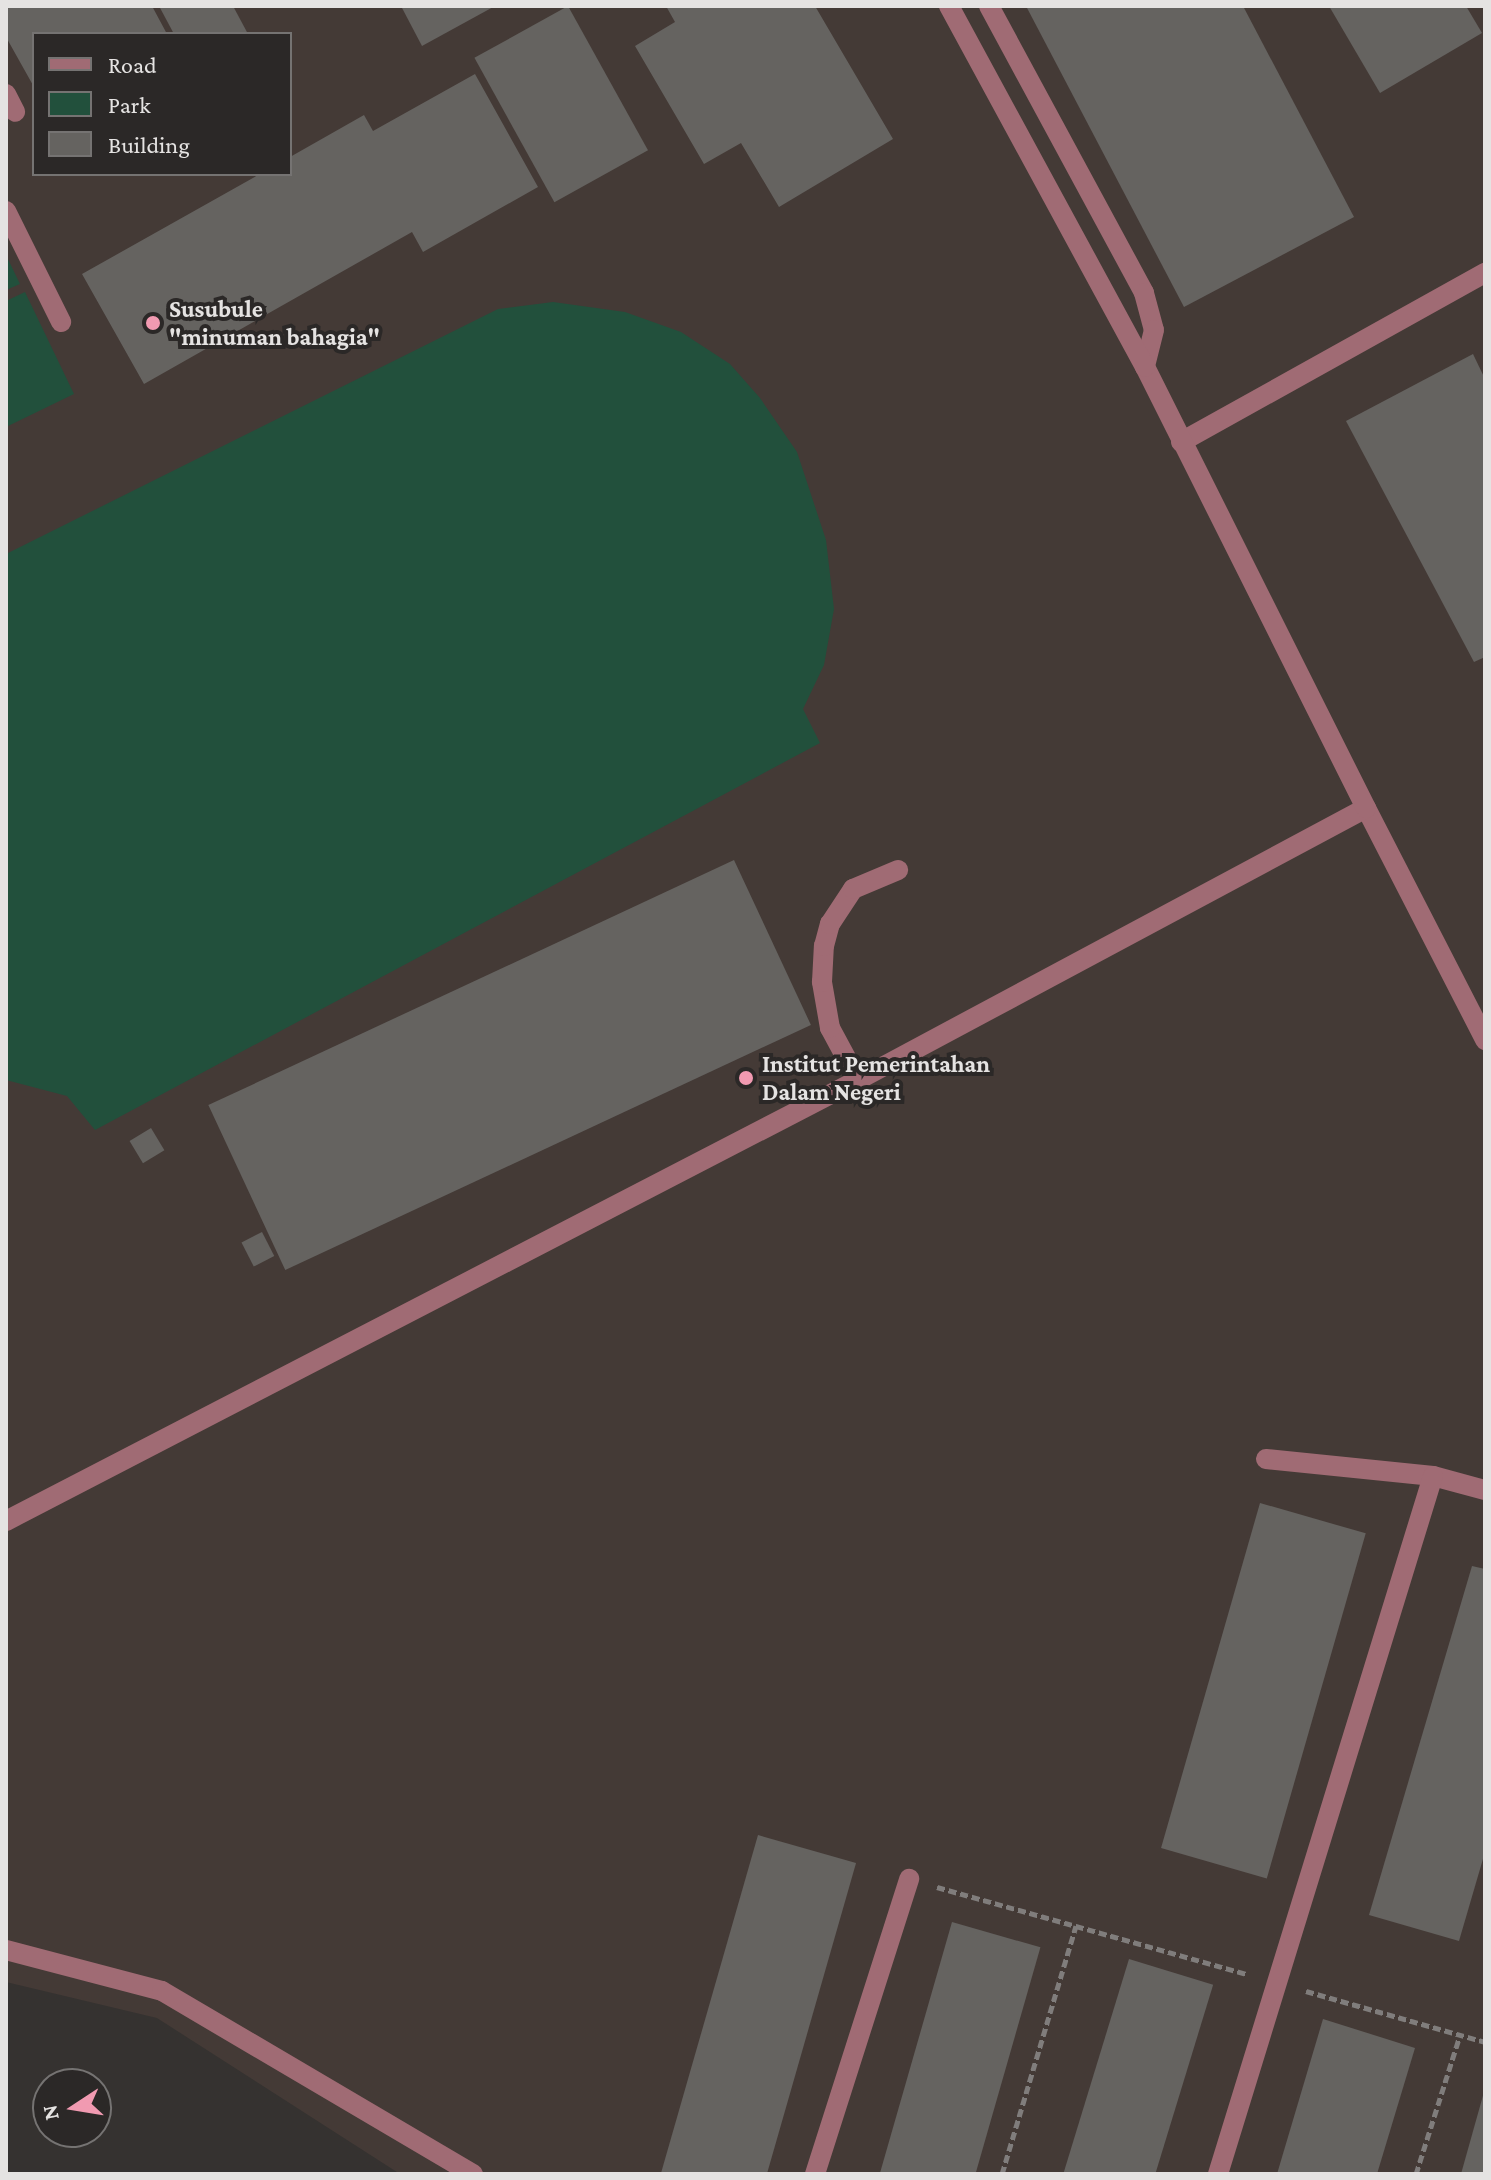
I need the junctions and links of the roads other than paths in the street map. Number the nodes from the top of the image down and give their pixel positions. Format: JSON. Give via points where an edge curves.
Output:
{"nodes":[{"id":1,"x":949,"y":6,"type":"edge"},
{"id":2,"x":989,"y":6,"type":"edge"},
{"id":3,"x":6,"y":211,"type":"edge"},
{"id":4,"x":1485,"y":273,"type":"edge"},
{"id":5,"x":61,"y":322,"type":"dead end"},
{"id":6,"x":1145,"y":367,"type":"junction"},
{"id":7,"x":1181,"y":442,"type":"junction"},
{"id":8,"x":1366,"y":808,"type":"junction"},
{"id":9,"x":898,"y":870,"type":"dead end"},
{"id":10,"x":1485,"y":1040,"type":"edge"},
{"id":11,"x":858,"y":1080,"type":"junction"},
{"id":12,"x":1266,"y":1459,"type":"dead end"},
{"id":13,"x":1433,"y":1476,"type":"junction"},
{"id":14,"x":1485,"y":1490,"type":"edge"},
{"id":15,"x":6,"y":1521,"type":"edge"},
{"id":16,"x":909,"y":1879,"type":"road end"},
{"id":17,"x":6,"y":1950,"type":"edge"},
{"id":18,"x":473,"y":2174,"type":"edge"},
{"id":19,"x":815,"y":2174,"type":"edge"},
{"id":20,"x":1218,"y":2174,"type":"edge"}],
"edges":[{"from":1,"to":6,"type":"street"},
{"from":2,"to":6,"type":"street","via":[[1144,293],[1154,330]]},
{"from":3,"to":5,"type":"street"},
{"from":4,"to":7,"type":"street"},
{"from":6,"to":7,"type":"street"},
{"from":7,"to":8,"type":"street"},
{"from":8,"to":10,"type":"street"},
{"from":8,"to":11,"type":"street"},
{"from":9,"to":11,"type":"street","via":[[853,889],[830,924],[824,946],[822,982],[830,1028]]},
{"from":11,"to":15,"type":"street"},
{"from":12,"to":13,"type":"street"},
{"from":13,"to":14,"type":"street"},
{"from":13,"to":20,"type":"street"},
{"from":16,"to":19,"type":"street"},
{"from":17,"to":18,"type":"street","via":[[162,1991]]}]}
